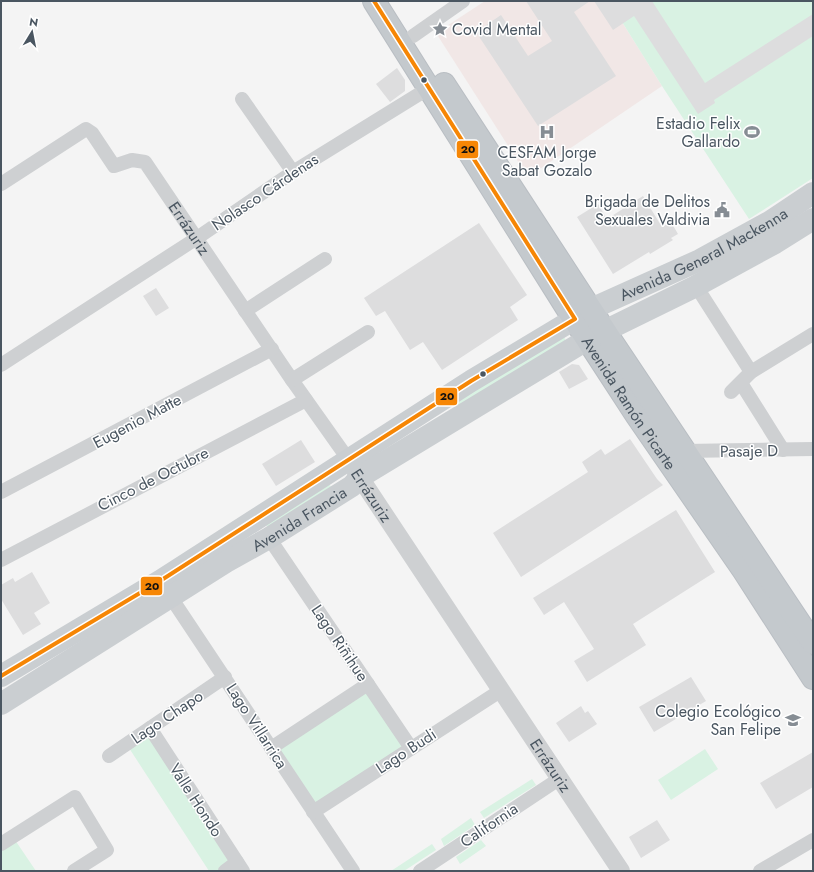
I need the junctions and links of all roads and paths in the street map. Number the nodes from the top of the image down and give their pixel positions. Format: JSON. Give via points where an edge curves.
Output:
{"nodes":[{"id":1,"x":374,"y":1,"type":"edge"},
{"id":2,"x":390,"y":1,"type":"edge"},
{"id":3,"x":463,"y":1,"type":"edge"},
{"id":4,"x":413,"y":36,"type":"junction"},
{"id":5,"x":429,"y":88,"type":"junction"},
{"id":6,"x":242,"y":99,"type":"dead end"},
{"id":7,"x":293,"y":172,"type":"junction"},
{"id":8,"x":1,"y":184,"type":"edge"},
{"id":9,"x":813,"y":193,"type":"edge"},
{"id":10,"x":813,"y":219,"type":"edge"},
{"id":11,"x":197,"y":238,"type":"junction"},
{"id":12,"x":325,"y":259,"type":"dead end"},
{"id":13,"x":696,"y":286,"type":"junction"},
{"id":14,"x":245,"y":311,"type":"junction"},
{"id":15,"x":583,"y":314,"type":"junction"},
{"id":16,"x":368,"y":332,"type":"dead end"},
{"id":17,"x":813,"y":334,"type":"edge"},
{"id":18,"x":597,"y":335,"type":"junction"},
{"id":19,"x":272,"y":349,"type":"junction"},
{"id":20,"x":1,"y":365,"type":"edge"},
{"id":21,"x":751,"y":372,"type":"junction"},
{"id":22,"x":292,"y":380,"type":"junction"},
{"id":23,"x":448,"y":396,"type":"junction"},
{"id":24,"x":306,"y":400,"type":"junction"},
{"id":25,"x":450,"y":422,"type":"junction"},
{"id":26,"x":813,"y":449,"type":"edge"},
{"id":27,"x":783,"y":450,"type":"junction"},
{"id":28,"x":684,"y":451,"type":"junction"},
{"id":29,"x":348,"y":459,"type":"junction"},
{"id":30,"x":360,"y":477,"type":"junction"},
{"id":31,"x":1,"y":492,"type":"edge"},
{"id":32,"x":263,"y":516,"type":"junction"},
{"id":33,"x":269,"y":538,"type":"junction"},
{"id":34,"x":1,"y":560,"type":"edge"},
{"id":35,"x":226,"y":562,"type":"junction"},
{"id":36,"x":165,"y":589,"type":"junction"},
{"id":37,"x":813,"y":642,"type":"edge"},
{"id":38,"x":1,"y":676,"type":"edge"},
{"id":39,"x":225,"y":677,"type":"junction"},
{"id":40,"x":813,"y":678,"type":"edge"},
{"id":41,"x":368,"y":684,"type":"junction"},
{"id":42,"x":500,"y":691,"type":"junction"},
{"id":43,"x":1,"y":704,"type":"edge"},
{"id":44,"x":150,"y":728,"type":"junction"},
{"id":45,"x":272,"y":748,"type":"junction"},
{"id":46,"x":411,"y":748,"type":"junction"},
{"id":47,"x":109,"y":756,"type":"dead end"},
{"id":48,"x":559,"y":778,"type":"junction"},
{"id":49,"x":313,"y":812,"type":"junction"},
{"id":50,"x":813,"y":840,"type":"edge"},
{"id":51,"x":1,"y":844,"type":"edge"},
{"id":52,"x":240,"y":867,"type":"edge"},
{"id":53,"x":618,"y":870,"type":"edge"},
{"id":54,"x":74,"y":871,"type":"edge"},
{"id":55,"x":225,"y":871,"type":"edge"},
{"id":56,"x":353,"y":871,"type":"edge"},
{"id":57,"x":420,"y":871,"type":"edge"},
{"id":58,"x":760,"y":871,"type":"edge"}],
"edges":[{"from":1,"to":5,"type":"highway","name":"Avenida Ramón Picarte"},
{"from":2,"to":4,"type":"highway","name":"Avenida Ramón Picarte"},
{"from":3,"to":4,"type":"street"},
{"from":4,"to":15,"type":"highway","name":"Avenida Ramón Picarte"},
{"from":5,"to":7,"type":"street","name":"Nolasco Cárdenas"},
{"from":5,"to":15,"type":"highway","name":"Avenida Ramón Picarte"},
{"from":6,"to":7,"type":"street"},
{"from":7,"to":11,"type":"street","name":"Nolasco Cárdenas"},
{"from":8,"to":11,"type":"street","name":"Errázuriz","via":[[86,129],[92,133],[114,166],[132,160],[145,162]]},
{"from":9,"to":15,"type":"main road","name":"Avenida General Mackenna","via":[[771,221],[700,260]]},
{"from":10,"to":13,"type":"main road","name":"Avenida General Mackenna"},
{"from":11,"to":14,"type":"street","name":"Errázuriz"},
{"from":11,"to":20,"type":"street","name":"Nolasco Cárdenas"},
{"from":12,"to":14,"type":"street"},
{"from":13,"to":18,"type":"main road","name":"Avenida General Mackenna"},
{"from":13,"to":21,"type":"street"},
{"from":14,"to":19,"type":"street","name":"Errázuriz"},
{"from":15,"to":18,"type":"highway","name":"Avenida Ramón Picarte"},
{"from":15,"to":23,"type":"main road","name":"Avenida Francia"},
{"from":16,"to":22,"type":"street"},
{"from":17,"to":21,"type":"street"},
{"from":18,"to":25,"type":"main road","name":"Avenida Francia"},
{"from":18,"to":28,"type":"highway","name":"Avenida Ramón Picarte"},
{"from":18,"to":40,"type":"highway","name":"Avenida Ramón Picarte","via":[[638,416],[744,571]]},
{"from":19,"to":22,"type":"street","name":"Errázuriz"},
{"from":19,"to":31,"type":"street","name":"Eugenio Matte"},
{"from":21,"to":27,"type":"street","via":[[736,388]]},
{"from":22,"to":24,"type":"street","name":"Errázuriz"},
{"from":23,"to":25,"type":"main road","via":[[454,412]]},
{"from":23,"to":29,"type":"main road","name":"Avenida Francia"},
{"from":24,"to":29,"type":"street","name":"Errázuriz"},
{"from":24,"to":34,"type":"street","name":"Cinco de Octubre"},
{"from":25,"to":30,"type":"main road","name":"Avenida Francia"},
{"from":26,"to":27,"type":"street","name":"Pasaje D"},
{"from":27,"to":28,"type":"street","name":"Pasaje D"},
{"from":28,"to":37,"type":"highway","name":"Avenida Ramón Picarte"},
{"from":29,"to":30,"type":"street","name":"Errázuriz"},
{"from":29,"to":32,"type":"main road","name":"Avenida Francia"},
{"from":30,"to":33,"type":"main road","name":"Avenida Francia","via":[[352,486]]},
{"from":30,"to":42,"type":"street","name":"Errázuriz"},
{"from":32,"to":35,"type":"main road","via":[[231,548]]},
{"from":32,"to":36,"type":"main road","name":"Avenida Francia"},
{"from":33,"to":35,"type":"main road","name":"Avenida Francia"},
{"from":33,"to":41,"type":"street","name":"Lago Riñihue"},
{"from":35,"to":36,"type":"main road","name":"Avenida Francia"},
{"from":36,"to":38,"type":"main road","name":"Avenida Francia"},
{"from":36,"to":39,"type":"street","name":"Lago Villarrica"},
{"from":36,"to":43,"type":"main road","name":"Avenida Francia"},
{"from":39,"to":44,"type":"street","name":"Lago Chapo"},
{"from":39,"to":45,"type":"street","name":"Lago Villarrica"},
{"from":41,"to":45,"type":"street"},
{"from":41,"to":46,"type":"street","name":"Lago Riñihue"},
{"from":42,"to":46,"type":"street","name":"Lago Budi"},
{"from":42,"to":48,"type":"street","name":"Errázuriz"},
{"from":44,"to":47,"type":"street","name":"Lago Chapo"},
{"from":44,"to":52,"type":"street","name":"Valle Hondo"},
{"from":45,"to":49,"type":"street","name":"Lago Villarrica"},
{"from":46,"to":49,"type":"street","name":"Lago Budi"},
{"from":48,"to":53,"type":"street","name":"Errázuriz"},
{"from":48,"to":57,"type":"street","name":"California"},
{"from":49,"to":56,"type":"street","name":"Lago Villarrica"},
{"from":50,"to":58,"type":"street"},
{"from":51,"to":54,"type":"street","via":[[75,797],[107,850]]},
{"from":52,"to":55,"type":"street"}]}
